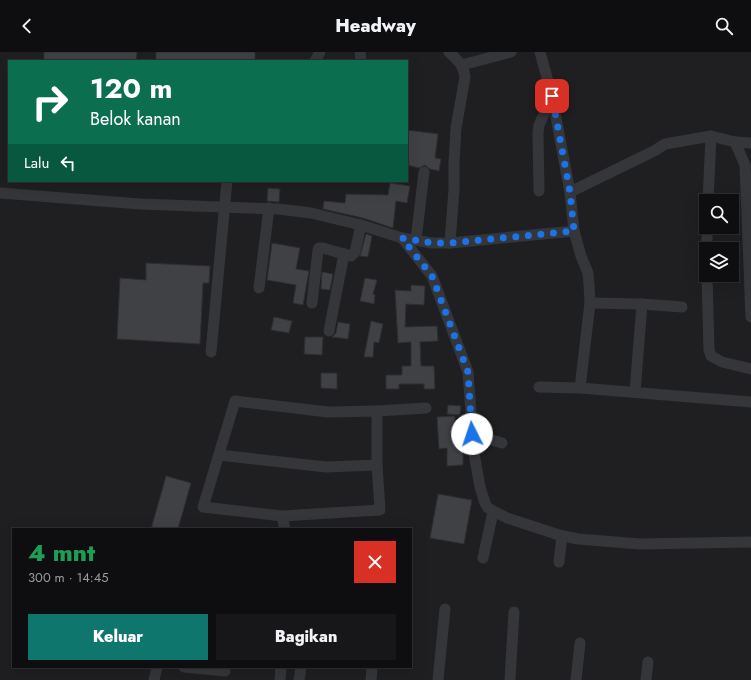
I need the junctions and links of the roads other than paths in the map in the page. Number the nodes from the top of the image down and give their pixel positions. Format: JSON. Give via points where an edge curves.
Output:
{"nodes":[{"id":1,"x":449,"y":52,"type":"edge"},
{"id":2,"x":511,"y":52,"type":"edge"},
{"id":3,"x":540,"y":52,"type":"edge"},
{"id":4,"x":462,"y":65,"type":"junction"},
{"id":5,"x":552,"y":96,"type":"junction"},
{"id":6,"x":710,"y":136,"type":"junction"},
{"id":7,"x":735,"y":142,"type":"junction"},
{"id":8,"x":751,"y":143,"type":"edge"},
{"id":9,"x":424,"y":172,"type":"dead end"},
{"id":10,"x":227,"y":182,"type":"edge"},
{"id":11,"x":539,"y":191,"type":"dead end"},
{"id":12,"x":570,"y":192,"type":"junction"},
{"id":13,"x":0,"y":194,"type":"edge"},
{"id":14,"x":708,"y":194,"type":"edge"},
{"id":15,"x":224,"y":206,"type":"junction"},
{"id":16,"x":269,"y":208,"type":"junction"},
{"id":17,"x":361,"y":225,"type":"junction"},
{"id":18,"x":574,"y":231,"type":"junction"},
{"id":19,"x":402,"y":238,"type":"junction"},
{"id":20,"x":416,"y":240,"type":"junction"},
{"id":21,"x":450,"y":243,"type":"junction"},
{"id":22,"x":344,"y":254,"type":"junction"},
{"id":23,"x":707,"y":282,"type":"edge"},
{"id":24,"x":259,"y":288,"type":"dead end"},
{"id":25,"x":312,"y":303,"type":"dead end"},
{"id":26,"x":590,"y":303,"type":"junction"},
{"id":27,"x":642,"y":304,"type":"junction"},
{"id":28,"x":682,"y":307,"type":"dead end"},
{"id":29,"x":751,"y":316,"type":"edge"},
{"id":30,"x":329,"y":331,"type":"dead end"},
{"id":31,"x":211,"y":352,"type":"dead end"},
{"id":32,"x":751,"y":369,"type":"edge"},
{"id":33,"x":539,"y":387,"type":"dead end"},
{"id":34,"x":580,"y":388,"type":"junction"},
{"id":35,"x":635,"y":392,"type":"junction"},
{"id":36,"x":751,"y":402,"type":"edge"},
{"id":37,"x":426,"y":408,"type":"dead end"},
{"id":38,"x":377,"y":411,"type":"junction"},
{"id":39,"x":472,"y":434,"type":"junction"},
{"id":40,"x":502,"y":443,"type":"dead end"},
{"id":41,"x":219,"y":455,"type":"junction"},
{"id":42,"x":377,"y":465,"type":"junction"},
{"id":43,"x":494,"y":512,"type":"junction"},
{"id":44,"x":282,"y":516,"type":"junction"},
{"id":45,"x":285,"y":528,"type":"edge"},
{"id":46,"x":562,"y":536,"type":"junction"},
{"id":47,"x":751,"y":542,"type":"edge"},
{"id":48,"x":483,"y":558,"type":"dead end"},
{"id":49,"x":559,"y":562,"type":"dead end"},
{"id":50,"x":445,"y":609,"type":"dead end"},
{"id":51,"x":514,"y":612,"type":"dead end"},
{"id":52,"x":580,"y":643,"type":"dead end"},
{"id":53,"x":648,"y":662,"type":"dead end"},
{"id":54,"x":157,"y":668,"type":"edge"},
{"id":55,"x":191,"y":668,"type":"edge"},
{"id":56,"x":281,"y":668,"type":"edge"},
{"id":57,"x":301,"y":668,"type":"edge"},
{"id":58,"x":372,"y":668,"type":"edge"},
{"id":59,"x":225,"y":673,"type":"edge"},
{"id":60,"x":154,"y":680,"type":"edge"},
{"id":61,"x":280,"y":680,"type":"edge"},
{"id":62,"x":299,"y":680,"type":"edge"},
{"id":63,"x":371,"y":680,"type":"edge"},
{"id":64,"x":438,"y":680,"type":"edge"},
{"id":65,"x":510,"y":680,"type":"edge"},
{"id":66,"x":576,"y":680,"type":"edge"},
{"id":67,"x":646,"y":680,"type":"edge"}],
"edges":[{"from":1,"to":4,"type":"street"},
{"from":2,"to":4,"type":"street"},
{"from":3,"to":5,"type":"street"},
{"from":4,"to":21,"type":"street","via":[[465,77],[456,128]]},
{"from":5,"to":11,"type":"street","via":[[538,133]]},
{"from":5,"to":12,"type":"street"},
{"from":6,"to":7,"type":"street"},
{"from":6,"to":12,"type":"street","via":[[665,144]]},
{"from":6,"to":14,"type":"street"},
{"from":7,"to":8,"type":"street"},
{"from":7,"to":29,"type":"street","via":[[745,165]]},
{"from":9,"to":20,"type":"street"},
{"from":10,"to":15,"type":"street"},
{"from":12,"to":18,"type":"street"},
{"from":13,"to":15,"type":"street","via":[[132,204]]},
{"from":15,"to":16,"type":"street"},
{"from":15,"to":31,"type":"street"},
{"from":16,"to":17,"type":"street","via":[[311,213]]},
{"from":16,"to":24,"type":"street"},
{"from":17,"to":19,"type":"street"},
{"from":17,"to":22,"type":"street","via":[[355,252],[351,256]]},
{"from":18,"to":21,"type":"street"},
{"from":18,"to":26,"type":"street","via":[[588,273]]},
{"from":19,"to":20,"type":"street"},
{"from":19,"to":39,"type":"street","via":[[432,276],[468,372]]},
{"from":20,"to":21,"type":"street"},
{"from":22,"to":25,"type":"street","via":[[319,248]]},
{"from":22,"to":30,"type":"street"},
{"from":23,"to":32,"type":"street","via":[[711,356],[722,362]]},
{"from":26,"to":27,"type":"street"},
{"from":26,"to":34,"type":"street"},
{"from":27,"to":28,"type":"street"},
{"from":27,"to":35,"type":"street"},
{"from":33,"to":34,"type":"street"},
{"from":34,"to":35,"type":"street"},
{"from":35,"to":36,"type":"street"},
{"from":37,"to":38,"type":"street"},
{"from":38,"to":41,"type":"street","via":[[328,412],[235,401]]},
{"from":38,"to":42,"type":"street"},
{"from":39,"to":40,"type":"street"},
{"from":39,"to":43,"type":"street","via":[[480,487],[485,503]]},
{"from":41,"to":42,"type":"street","via":[[326,467]]},
{"from":41,"to":44,"type":"street","via":[[203,507]]},
{"from":42,"to":44,"type":"street","via":[[380,510]]},
{"from":43,"to":46,"type":"street"},
{"from":43,"to":48,"type":"street"},
{"from":44,"to":45,"type":"street"},
{"from":46,"to":47,"type":"street","via":[[640,544]]},
{"from":46,"to":49,"type":"street"},
{"from":50,"to":64,"type":"street"},
{"from":51,"to":65,"type":"street"},
{"from":52,"to":66,"type":"street"},
{"from":53,"to":67,"type":"street"},
{"from":54,"to":60,"type":"street"},
{"from":55,"to":59,"type":"street"},
{"from":56,"to":61,"type":"street"},
{"from":57,"to":62,"type":"street"},
{"from":58,"to":63,"type":"street"}]}
